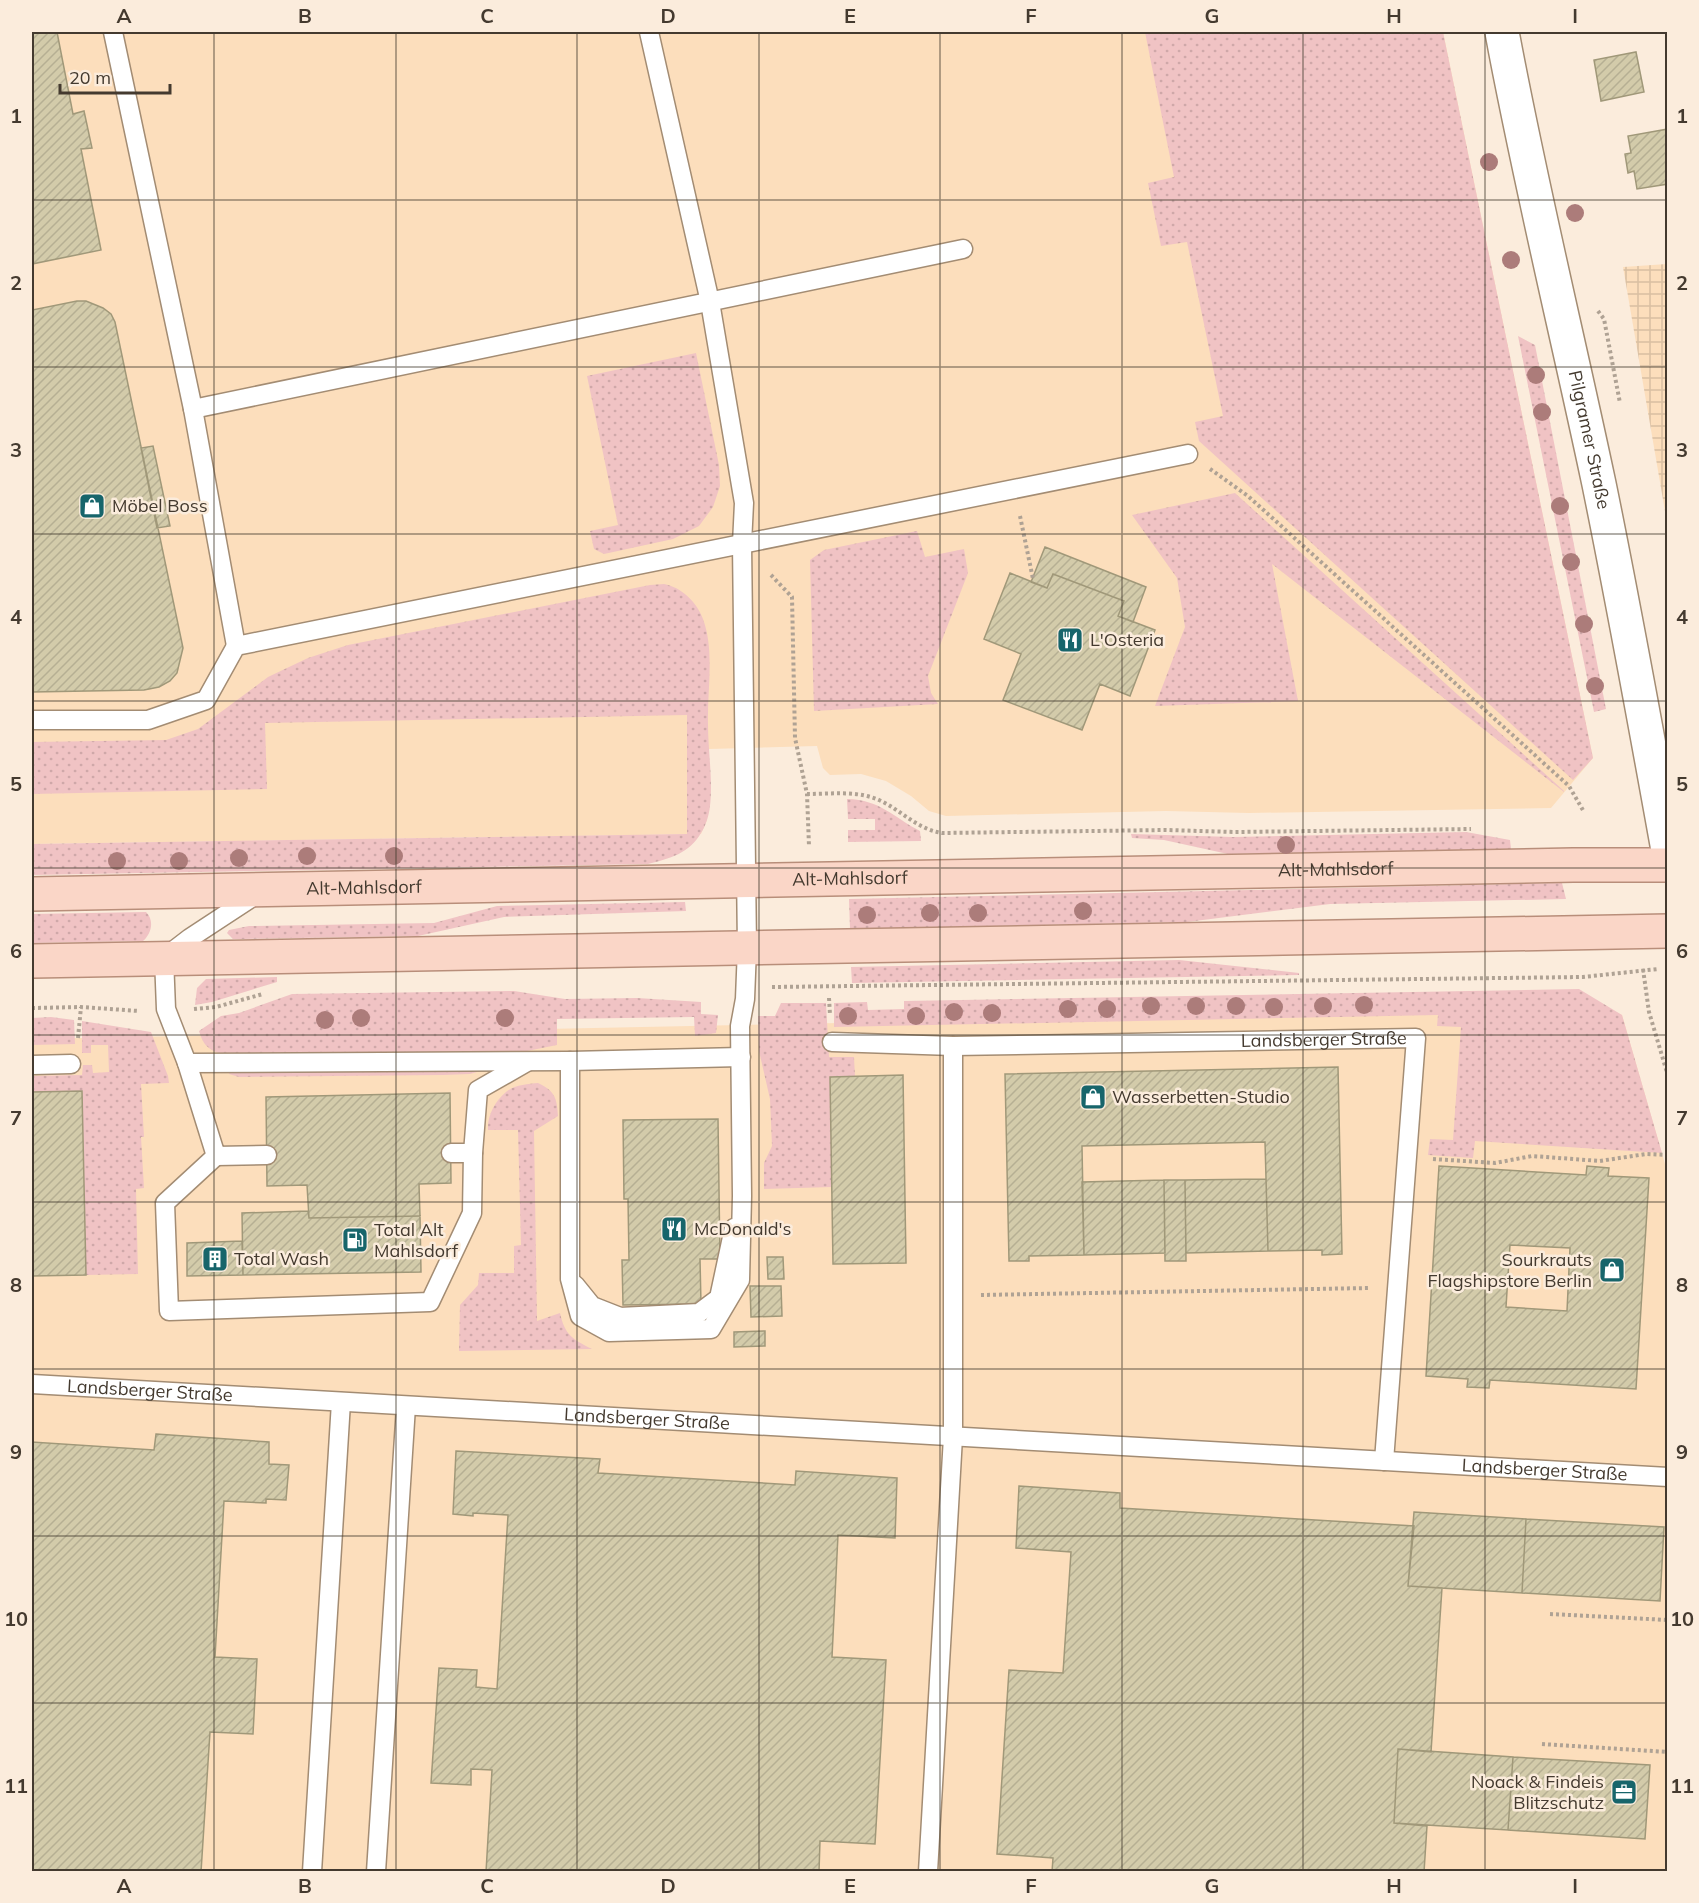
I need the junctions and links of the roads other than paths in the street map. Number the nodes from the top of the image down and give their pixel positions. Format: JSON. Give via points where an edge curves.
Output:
{"nodes":[{"id":1,"x":113,"y":32,"type":"edge"},
{"id":2,"x":649,"y":32,"type":"edge"},
{"id":3,"x":1502,"y":32,"type":"edge"},
{"id":4,"x":963,"y":249,"type":"dead end"},
{"id":5,"x":710,"y":302,"type":"junction"},
{"id":6,"x":193,"y":409,"type":"junction"},
{"id":7,"x":1188,"y":454,"type":"road end"},
{"id":8,"x":742,"y":544,"type":"junction"},
{"id":9,"x":236,"y":646,"type":"junction"},
{"id":10,"x":32,"y":720,"type":"edge"},
{"id":11,"x":1668,"y":850,"type":"edge"},
{"id":12,"x":1668,"y":865,"type":"edge"},
{"id":13,"x":746,"y":881,"type":"junction"},
{"id":14,"x":264,"y":890,"type":"junction"},
{"id":15,"x":32,"y":894,"type":"edge"},
{"id":16,"x":1668,"y":931,"type":"edge"},
{"id":17,"x":747,"y":948,"type":"junction"},
{"id":18,"x":164,"y":958,"type":"junction"},
{"id":19,"x":32,"y":961,"type":"edge"},
{"id":20,"x":832,"y":1042,"type":"dead end"},
{"id":21,"x":953,"y":1046,"type":"junction"},
{"id":22,"x":741,"y":1057,"type":"junction"},
{"id":23,"x":529,"y":1061,"type":"junction"},
{"id":24,"x":570,"y":1061,"type":"junction"},
{"id":25,"x":188,"y":1063,"type":"junction"},
{"id":26,"x":71,"y":1064,"type":"dead end"},
{"id":27,"x":32,"y":1065,"type":"edge"},
{"id":28,"x":451,"y":1153,"type":"dead end"},
{"id":29,"x":473,"y":1153,"type":"junction"},
{"id":30,"x":267,"y":1155,"type":"dead end"},
{"id":31,"x":216,"y":1156,"type":"junction"},
{"id":32,"x":32,"y":1384,"type":"edge"},
{"id":33,"x":341,"y":1402,"type":"junction"},
{"id":34,"x":406,"y":1406,"type":"junction"},
{"id":35,"x":953,"y":1437,"type":"junction"},
{"id":36,"x":1384,"y":1461,"type":"junction"},
{"id":37,"x":1668,"y":1477,"type":"edge"},
{"id":38,"x":312,"y":1872,"type":"edge"},
{"id":39,"x":376,"y":1872,"type":"edge"},
{"id":40,"x":928,"y":1872,"type":"edge"}],
"edges":[{"from":1,"to":6,"type":"lane"},
{"from":2,"to":5,"type":"lane"},
{"from":3,"to":11,"type":"street","name":"Pilgramer Straße","via":[[1599,486]]},
{"from":4,"to":5,"type":"lane"},
{"from":5,"to":6,"type":"lane"},
{"from":5,"to":8,"type":"lane","via":[[744,503]]},
{"from":6,"to":9,"type":"lane"},
{"from":7,"to":8,"type":"lane"},
{"from":8,"to":9,"type":"lane"},
{"from":8,"to":13,"type":"lane"},
{"from":9,"to":10,"type":"lane","via":[[206,700],[148,720]]},
{"from":12,"to":13,"type":"main road","name":"Alt-Mahlsdorf"},
{"from":13,"to":14,"type":"main road","name":"Alt-Mahlsdorf"},
{"from":13,"to":17,"type":"lane"},
{"from":14,"to":15,"type":"main road","name":"Alt-Mahlsdorf"},
{"from":14,"to":18,"type":"lane"},
{"from":16,"to":17,"type":"main road"},
{"from":17,"to":18,"type":"main road"},
{"from":17,"to":22,"type":"lane"},
{"from":18,"to":19,"type":"main road"},
{"from":18,"to":25,"type":"lane","via":[[166,1010]]},
{"from":20,"to":21,"type":"lane","name":"Landsberger Straße"},
{"from":21,"to":35,"type":"lane"},
{"from":21,"to":36,"type":"lane","name":"Landsberger Straße","via":[[1416,1038]]},
{"from":22,"to":24,"type":"lane"},
{"from":22,"to":24,"type":"lane","via":[[740,1280],[711,1329],[609,1332],[580,1316],[570,1279]]},
{"from":23,"to":24,"type":"lane"},
{"from":23,"to":25,"type":"lane"},
{"from":23,"to":29,"type":"lane","via":[[478,1090]]},
{"from":25,"to":31,"type":"lane"},
{"from":26,"to":27,"type":"lane"},
{"from":28,"to":29,"type":"lane"},
{"from":29,"to":31,"type":"lane","via":[[472,1213],[430,1302],[169,1311],[165,1203]]},
{"from":30,"to":31,"type":"lane"},
{"from":32,"to":33,"type":"lane","name":"Landsberger Straße"},
{"from":33,"to":34,"type":"lane","name":"Landsberger Straße"},
{"from":33,"to":38,"type":"lane"},
{"from":34,"to":35,"type":"lane","name":"Landsberger Straße"},
{"from":34,"to":39,"type":"lane"},
{"from":35,"to":36,"type":"lane","name":"Landsberger Straße"},
{"from":35,"to":40,"type":"lane"},
{"from":36,"to":37,"type":"lane","name":"Landsberger Straße"}]}
